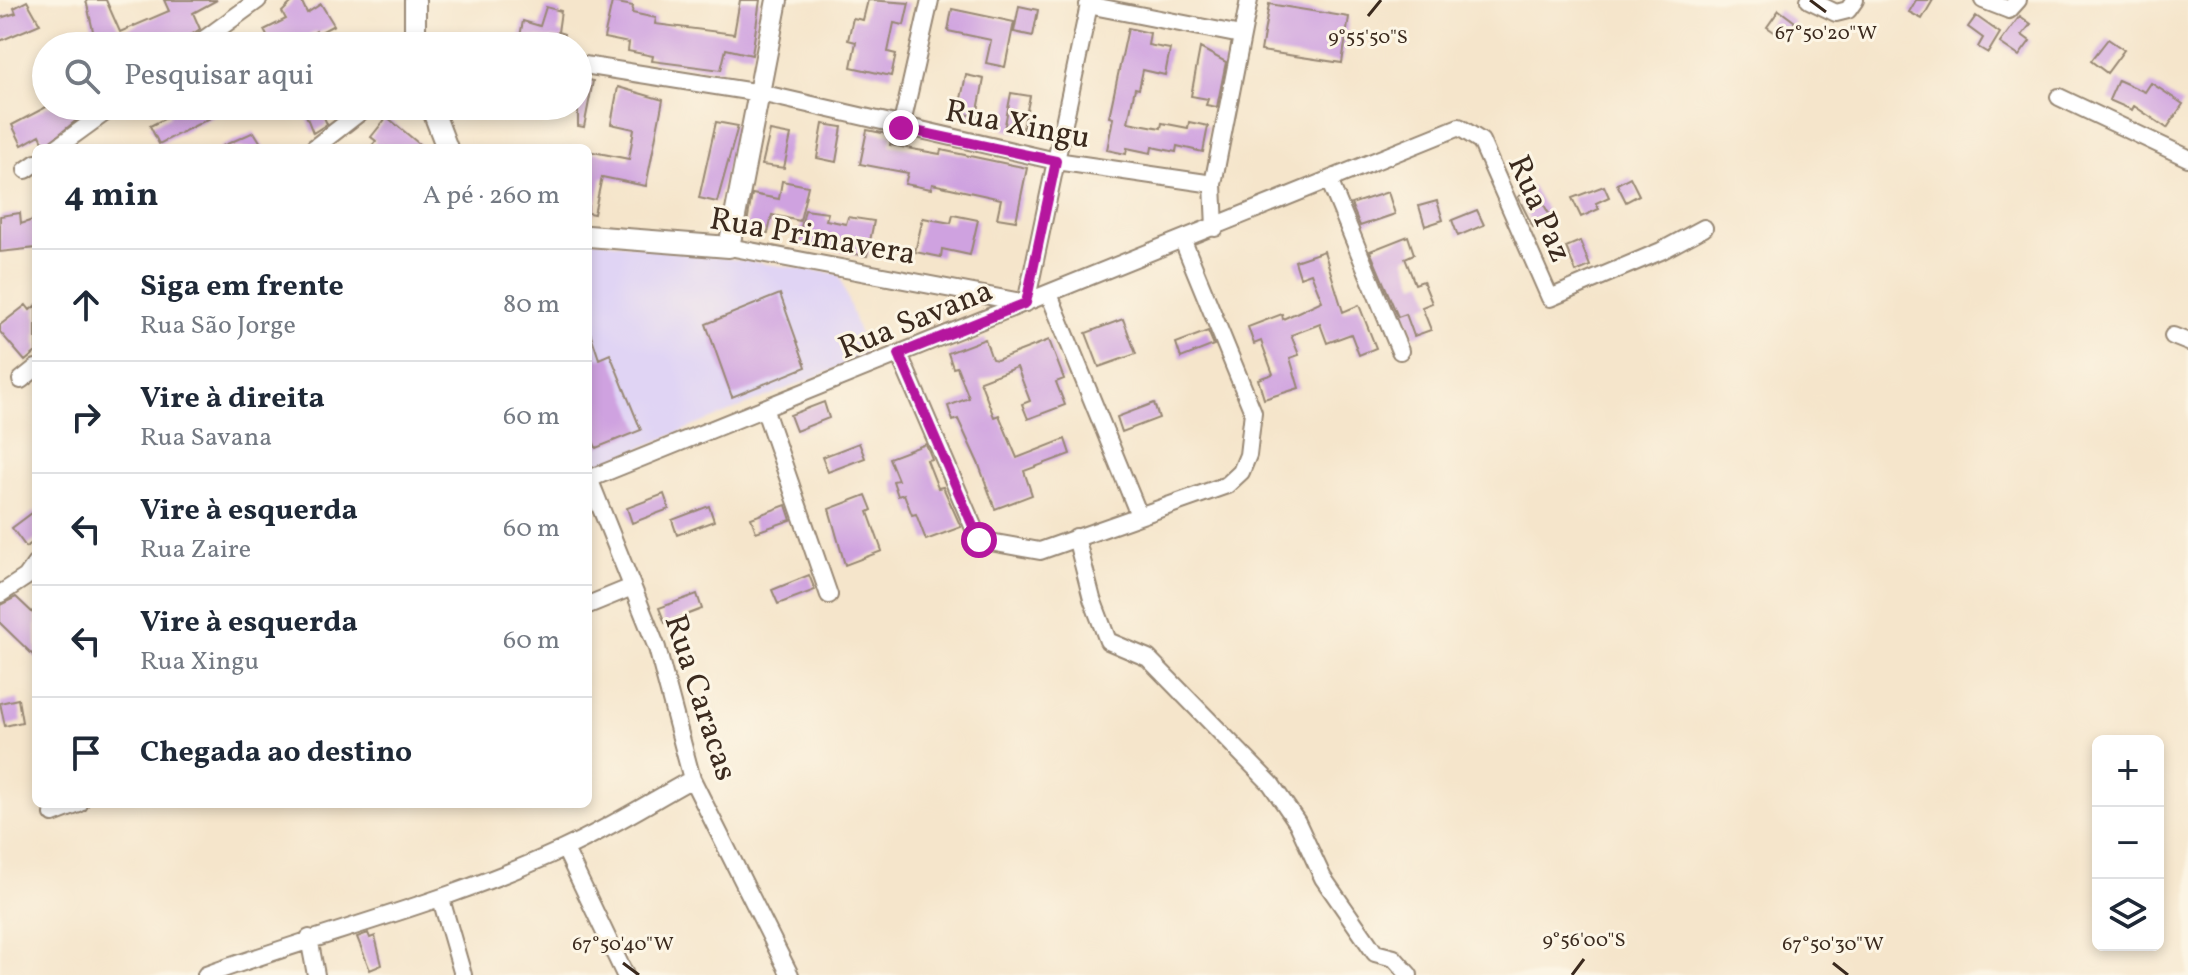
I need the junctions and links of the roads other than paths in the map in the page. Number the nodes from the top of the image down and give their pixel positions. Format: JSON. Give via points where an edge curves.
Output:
{"nodes":[{"id":1,"x":258,"y":0,"type":"edge"},
{"id":2,"x":415,"y":0,"type":"edge"},
{"id":3,"x":777,"y":0,"type":"edge"},
{"id":4,"x":930,"y":0,"type":"edge"},
{"id":5,"x":1249,"y":0,"type":"edge"},
{"id":6,"x":1809,"y":0,"type":"edge"},
{"id":7,"x":1983,"y":0,"type":"edge"},
{"id":8,"x":1089,"y":3,"type":"edge"},
{"id":9,"x":2014,"y":5,"type":"edge"},
{"id":10,"x":1849,"y":6,"type":"edge"},
{"id":11,"x":214,"y":32,"type":"edge"},
{"id":12,"x":415,"y":32,"type":"edge"},
{"id":13,"x":1241,"y":35,"type":"junction"},
{"id":14,"x":592,"y":66,"type":"edge"},
{"id":15,"x":760,"y":93,"type":"junction"},
{"id":16,"x":2059,"y":97,"type":"dead end"},
{"id":17,"x":95,"y":120,"type":"edge"},
{"id":18,"x":350,"y":120,"type":"edge"},
{"id":19,"x":436,"y":120,"type":"edge"},
{"id":20,"x":901,"y":128,"type":"junction"},
{"id":21,"x":1481,"y":141,"type":"joint"},
{"id":22,"x":62,"y":144,"type":"edge"},
{"id":23,"x":319,"y":144,"type":"edge"},
{"id":24,"x":445,"y":144,"type":"edge"},
{"id":25,"x":2188,"y":158,"type":"edge"},
{"id":26,"x":1056,"y":161,"type":"junction"},
{"id":27,"x":1329,"y":180,"type":"junction"},
{"id":28,"x":1213,"y":184,"type":"junction"},
{"id":29,"x":1215,"y":228,"type":"junction"},
{"id":30,"x":1704,"y":228,"type":"dead end"},
{"id":31,"x":592,"y":236,"type":"edge"},
{"id":32,"x":1183,"y":241,"type":"junction"},
{"id":33,"x":729,"y":247,"type":"junction"},
{"id":34,"x":1049,"y":294,"type":"junction"},
{"id":35,"x":1026,"y":303,"type":"junction"},
{"id":36,"x":1400,"y":351,"type":"dead end"},
{"id":37,"x":899,"y":354,"type":"junction"},
{"id":38,"x":32,"y":371,"type":"edge"},
{"id":39,"x":21,"y":380,"type":"dead end"},
{"id":40,"x":764,"y":408,"type":"junction"},
{"id":41,"x":592,"y":476,"type":"edge"},
{"id":42,"x":592,"y":485,"type":"edge"},
{"id":43,"x":1139,"y":515,"type":"junction"},
{"id":44,"x":1076,"y":537,"type":"junction"},
{"id":45,"x":32,"y":569,"type":"edge"},
{"id":46,"x":632,"y":587,"type":"junction"},
{"id":47,"x":0,"y":594,"type":"edge"},
{"id":48,"x":829,"y":595,"type":"dead end"},
{"id":49,"x":592,"y":603,"type":"edge"},
{"id":50,"x":692,"y":779,"type":"junction"},
{"id":51,"x":69,"y":808,"type":"edge"},
{"id":52,"x":53,"y":814,"type":"dead end"},
{"id":53,"x":565,"y":849,"type":"junction"},
{"id":54,"x":441,"y":899,"type":"junction"},
{"id":55,"x":309,"y":938,"type":"junction"},
{"id":56,"x":206,"y":975,"type":"edge"},
{"id":57,"x":316,"y":975,"type":"edge"},
{"id":58,"x":463,"y":975,"type":"edge"},
{"id":59,"x":625,"y":975,"type":"edge"},
{"id":60,"x":790,"y":975,"type":"edge"},
{"id":61,"x":1409,"y":975,"type":"edge"}],
"edges":[{"from":1,"to":11,"type":"street"},
{"from":2,"to":12,"type":"street"},
{"from":3,"to":15,"type":"street"},
{"from":4,"to":20,"type":"street"},
{"from":5,"to":13,"type":"street"},
{"from":6,"to":10,"type":"street","via":[[1836,13]]},
{"from":7,"to":9,"type":"street"},
{"from":8,"to":13,"type":"street"},
{"from":8,"to":26,"type":"street"},
{"from":13,"to":28,"type":"street"},
{"from":14,"to":15,"type":"street","name":"Rua Xingu"},
{"from":15,"to":20,"type":"street","name":"Rua Xingu"},
{"from":15,"to":33,"type":"street"},
{"from":16,"to":25,"type":"street"},
{"from":17,"to":22,"type":"street"},
{"from":18,"to":23,"type":"street"},
{"from":19,"to":24,"type":"street"},
{"from":20,"to":26,"type":"street","name":"Rua Xingu"},
{"from":21,"to":27,"type":"street","name":"Rua Savana","via":[[1459,127]]},
{"from":21,"to":30,"type":"street","name":"Rua Paz","via":[[1550,298]]},
{"from":26,"to":28,"type":"street","name":"Rua Xingu"},
{"from":26,"to":35,"type":"street"},
{"from":27,"to":29,"type":"street","name":"Rua Savana"},
{"from":27,"to":36,"type":"street"},
{"from":28,"to":29,"type":"street"},
{"from":29,"to":32,"type":"street","name":"Rua Savana"},
{"from":31,"to":33,"type":"street","name":"Rua Primavera"},
{"from":32,"to":34,"type":"street","name":"Rua Savana"},
{"from":32,"to":43,"type":"street","via":[[1251,403],[1248,455],[1227,485]]},
{"from":33,"to":35,"type":"street","name":"Rua Primavera"},
{"from":34,"to":35,"type":"street","name":"Rua Savana"},
{"from":34,"to":43,"type":"street"},
{"from":35,"to":37,"type":"street","name":"Rua Savana"},
{"from":37,"to":40,"type":"street","name":"Rua Savana"},
{"from":37,"to":44,"type":"street","via":[[979,540],[1040,551]]},
{"from":38,"to":39,"type":"street"},
{"from":40,"to":41,"type":"street","name":"Rua Savana"},
{"from":40,"to":48,"type":"street"},
{"from":42,"to":46,"type":"street","name":"Rua Caracas"},
{"from":43,"to":44,"type":"street"},
{"from":44,"to":61,"type":"street","via":[[1108,641],[1148,658],[1271,784],[1297,822],[1323,878],[1375,953],[1394,958]]},
{"from":45,"to":47,"type":"street"},
{"from":46,"to":49,"type":"street"},
{"from":46,"to":50,"type":"street","name":"Rua Caracas","via":[[657,648]]},
{"from":50,"to":53,"type":"street"},
{"from":50,"to":60,"type":"street","name":"Rua Caracas"},
{"from":51,"to":52,"type":"street"},
{"from":53,"to":54,"type":"street"},
{"from":53,"to":59,"type":"street"},
{"from":54,"to":55,"type":"street"},
{"from":54,"to":58,"type":"street"},
{"from":55,"to":56,"type":"street"},
{"from":55,"to":57,"type":"street"}]}
